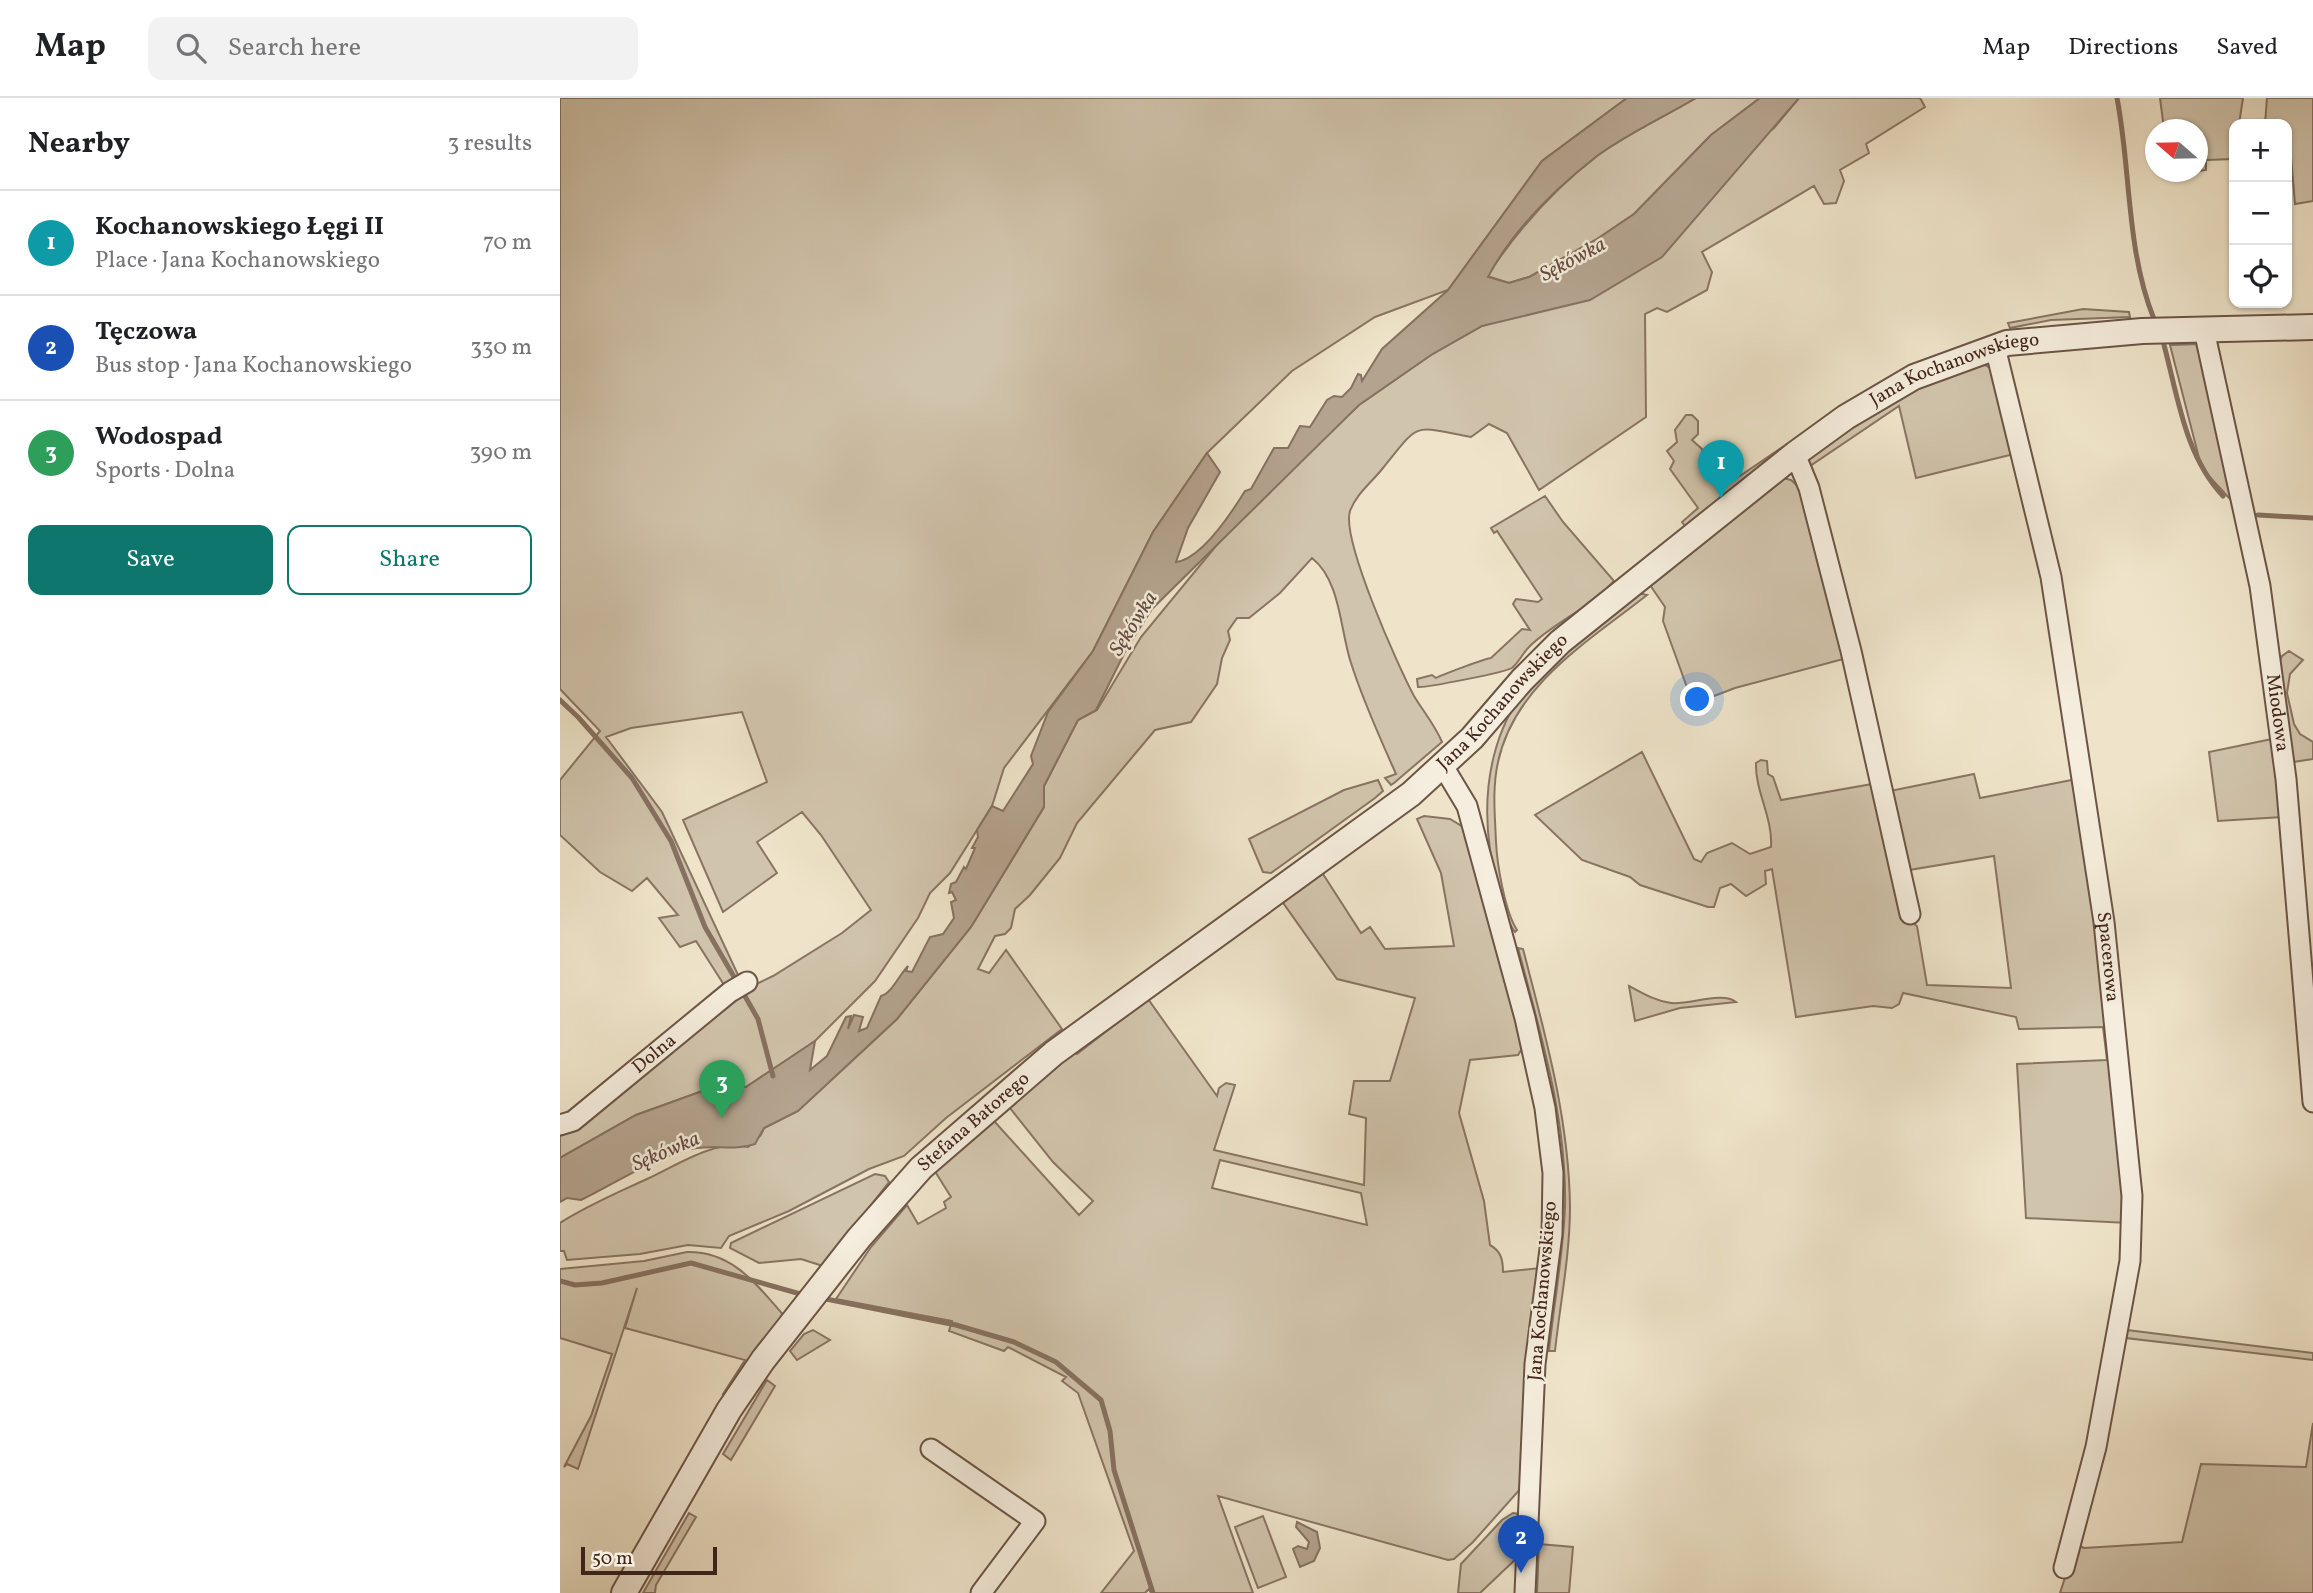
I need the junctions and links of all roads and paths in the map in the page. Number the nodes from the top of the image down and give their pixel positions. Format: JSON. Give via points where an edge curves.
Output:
{"nodes":[{"id":1,"x":2313,"y":327,"type":"edge"},
{"id":2,"x":2204,"y":330,"type":"junction"},
{"id":3,"x":1994,"y":347,"type":"junction"},
{"id":4,"x":1795,"y":454,"type":"junction"},
{"id":5,"x":1443,"y":766,"type":"junction"},
{"id":6,"x":1910,"y":914,"type":"dead end"},
{"id":7,"x":747,"y":982,"type":"dead end"},
{"id":8,"x":2313,"y":1102,"type":"edge"},
{"id":9,"x":560,"y":1125,"type":"edge"},
{"id":10,"x":931,"y":1449,"type":"dead end"},
{"id":11,"x":2064,"y":1568,"type":"dead end"},
{"id":12,"x":624,"y":1593,"type":"edge"},
{"id":13,"x":981,"y":1593,"type":"edge"},
{"id":14,"x":1525,"y":1593,"type":"edge"}],
"edges":[{"from":1,"to":2,"type":"street","name":"Jana Kochanowskiego"},
{"from":2,"to":3,"type":"street","name":"Jana Kochanowskiego","via":[[2131,332]]},
{"from":2,"to":8,"type":"street","name":"Miodowa","via":[[2260,586],[2286,779]]},
{"from":3,"to":4,"type":"street","name":"Jana Kochanowskiego","via":[[1914,377],[1846,416]]},
{"from":3,"to":11,"type":"street","name":"Spacerowa","via":[[2051,578],[2104,922],[2132,1196],[2130,1261],[2096,1447]]},
{"from":4,"to":5,"type":"street","name":"Jana Kochanowskiego","via":[[1560,642]]},
{"from":4,"to":6,"type":"street","via":[[1809,488],[1851,651]]},
{"from":5,"to":12,"type":"street","name":"Stefana Batorego","via":[[1385,814],[1054,1053],[921,1168],[763,1360],[729,1410]]},
{"from":5,"to":14,"type":"street","name":"Jana Kochanowskiego","via":[[1467,806],[1491,892],[1545,1108],[1553,1173],[1552,1234],[1535,1364]]},
{"from":7,"to":9,"type":"street","name":"Dolna","via":[[573,1121]]},
{"from":10,"to":13,"type":"street","via":[[1035,1521]]}]}
